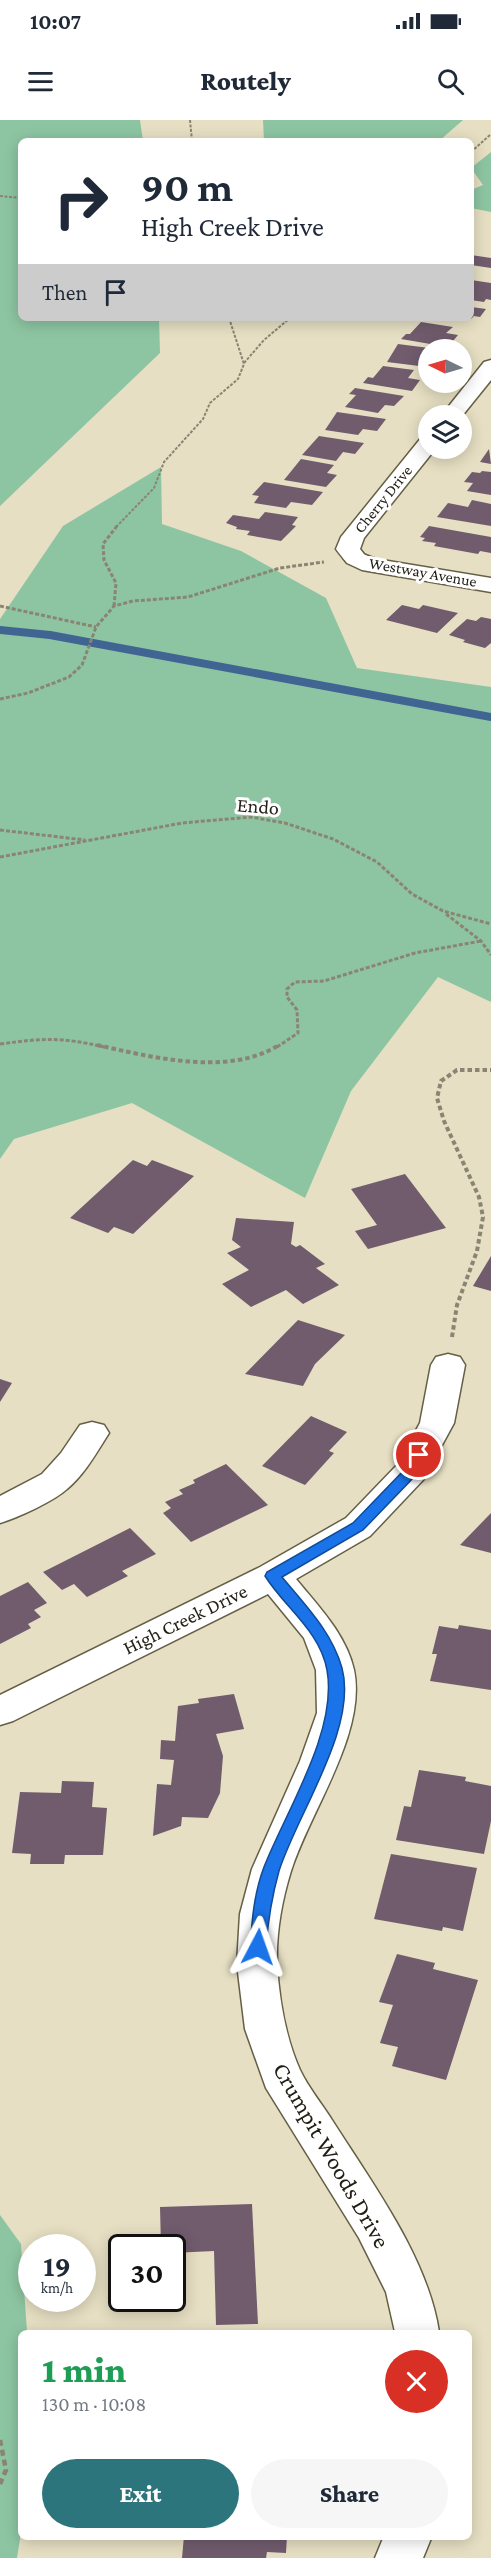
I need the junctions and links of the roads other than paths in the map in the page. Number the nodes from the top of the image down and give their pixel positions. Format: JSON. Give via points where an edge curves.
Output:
{"nodes":[{"id":1,"x":491,"y":366,"type":"edge"},
{"id":2,"x":460,"y":405,"type":"edge"},
{"id":3,"x":418,"y":457,"type":"edge"},
{"id":4,"x":355,"y":558,"type":"joint"},
{"id":5,"x":491,"y":585,"type":"edge"},
{"id":6,"x":448,"y":1365,"type":"road end"},
{"id":7,"x":92,"y":1433,"type":"dead end"},
{"id":8,"x":0,"y":1510,"type":"edge"},
{"id":9,"x":273,"y":1576,"type":"junction"},
{"id":10,"x":0,"y":1712,"type":"edge"},
{"id":11,"x":417,"y":2330,"type":"edge"},
{"id":12,"x":406,"y":2540,"type":"edge"},
{"id":13,"x":399,"y":2558,"type":"edge"}],
"edges":[{"from":1,"to":2,"type":"street"},
{"from":3,"to":4,"type":"street","name":"Cherry Drive","via":[[353,537],[348,549]]},
{"from":4,"to":5,"type":"street","name":"Westway Avenue","via":[[370,565]]},
{"from":6,"to":9,"type":"street","name":"High Creek Drive","via":[[437,1423],[411,1472],[358,1527]]},
{"from":7,"to":8,"type":"street","via":[[54,1482]]},
{"from":9,"to":10,"type":"street","name":"High Creek Drive"},
{"from":9,"to":11,"type":"street","name":"Crumpit Woods Drive","via":[[320,1633],[335,1670],[336,1713],[272,1869],[260,1914],[257,1964],[266,2029],[281,2076],[375,2225],[408,2292]]},
{"from":12,"to":13,"type":"street"}]}
